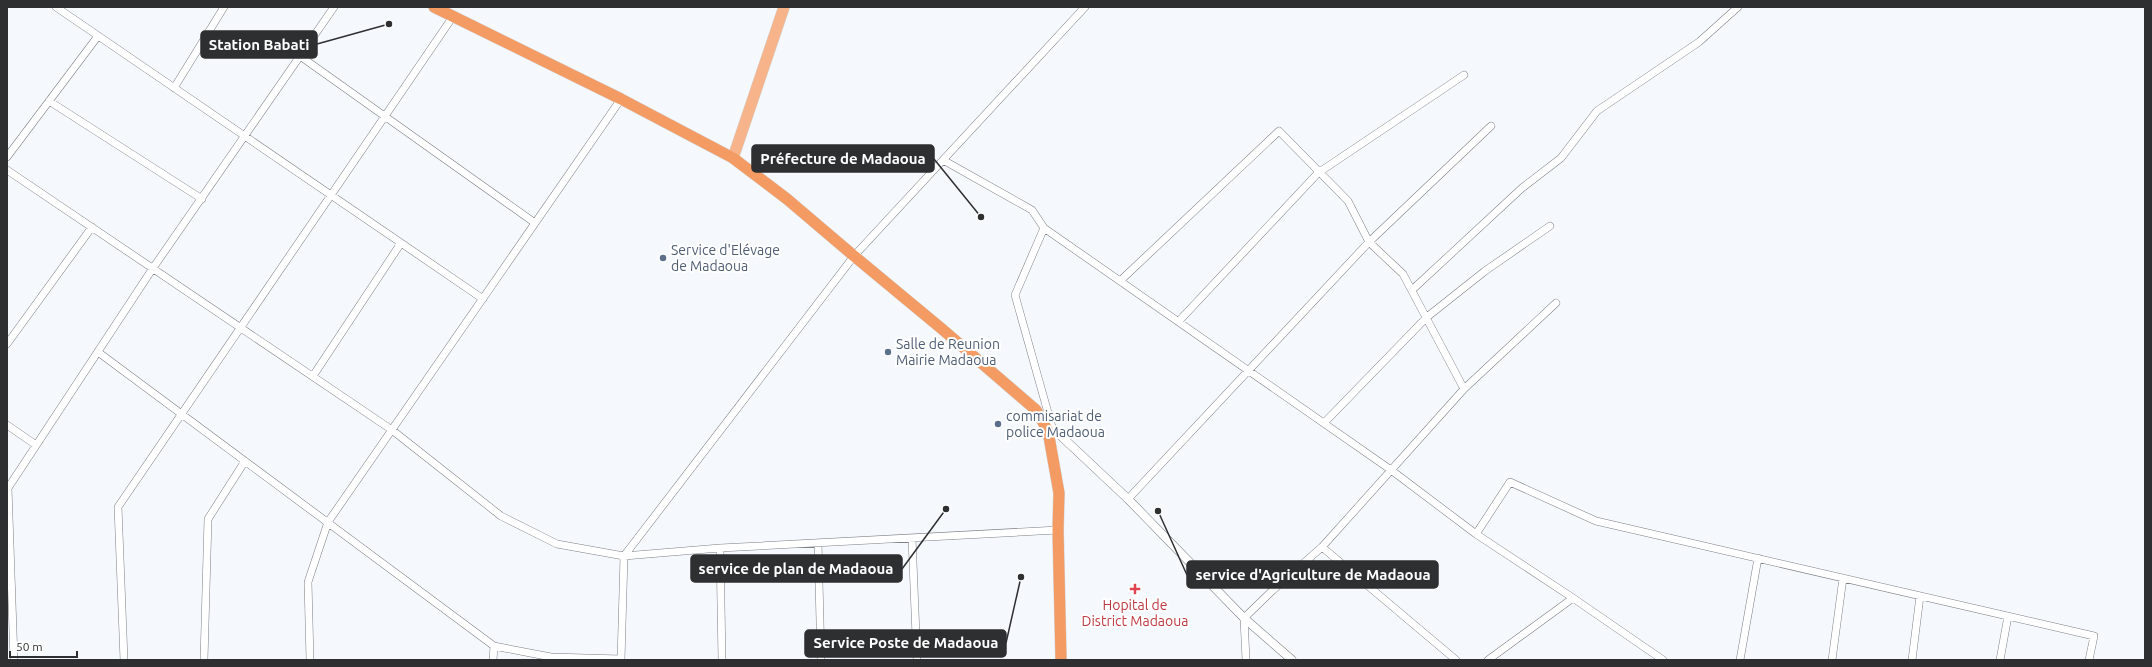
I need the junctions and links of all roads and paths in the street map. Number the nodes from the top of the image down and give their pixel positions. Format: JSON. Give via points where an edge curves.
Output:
{"nodes":[{"id":1,"x":56,"y":7,"type":"edge"},
{"id":2,"x":224,"y":7,"type":"edge"},
{"id":3,"x":334,"y":7,"type":"edge"},
{"id":4,"x":434,"y":7,"type":"edge"},
{"id":5,"x":784,"y":7,"type":"edge"},
{"id":6,"x":1085,"y":7,"type":"edge"},
{"id":7,"x":1738,"y":7,"type":"edge"},
{"id":8,"x":454,"y":15,"type":"junction"},
{"id":9,"x":98,"y":36,"type":"junction"},
{"id":10,"x":300,"y":56,"type":"junction"},
{"id":11,"x":1464,"y":75,"type":"dead end"},
{"id":12,"x":174,"y":88,"type":"junction"},
{"id":13,"x":621,"y":99,"type":"junction"},
{"id":14,"x":49,"y":101,"type":"junction"},
{"id":15,"x":385,"y":116,"type":"junction"},
{"id":16,"x":1491,"y":126,"type":"dead end"},
{"id":17,"x":245,"y":136,"type":"junction"},
{"id":18,"x":7,"y":157,"type":"edge"},
{"id":19,"x":733,"y":158,"type":"junction"},
{"id":20,"x":943,"y":160,"type":"junction"},
{"id":21,"x":7,"y":170,"type":"edge"},
{"id":22,"x":1318,"y":173,"type":"junction"},
{"id":23,"x":331,"y":195,"type":"junction"},
{"id":24,"x":202,"y":198,"type":"junction"},
{"id":25,"x":535,"y":223,"type":"junction"},
{"id":26,"x":1550,"y":226,"type":"dead end"},
{"id":27,"x":92,"y":227,"type":"junction"},
{"id":28,"x":1044,"y":228,"type":"junction"},
{"id":29,"x":1369,"y":242,"type":"junction"},
{"id":30,"x":401,"y":243,"type":"junction"},
{"id":31,"x":854,"y":256,"type":"junction"},
{"id":32,"x":153,"y":268,"type":"junction"},
{"id":33,"x":1120,"y":281,"type":"junction"},
{"id":34,"x":1412,"y":290,"type":"junction"},
{"id":35,"x":483,"y":299,"type":"junction"},
{"id":36,"x":1556,"y":303,"type":"dead end"},
{"id":37,"x":1427,"y":317,"type":"junction"},
{"id":38,"x":1179,"y":321,"type":"junction"},
{"id":39,"x":241,"y":328,"type":"junction"},
{"id":40,"x":7,"y":344,"type":"edge"},
{"id":41,"x":98,"y":352,"type":"junction"},
{"id":42,"x":1248,"y":370,"type":"junction"},
{"id":43,"x":313,"y":376,"type":"junction"},
{"id":44,"x":1464,"y":389,"type":"junction"},
{"id":45,"x":182,"y":414,"type":"junction"},
{"id":46,"x":1043,"y":420,"type":"junction"},
{"id":47,"x":1324,"y":423,"type":"junction"},
{"id":48,"x":7,"y":425,"type":"edge"},
{"id":49,"x":1052,"y":427,"type":"junction"},
{"id":50,"x":392,"y":430,"type":"junction"},
{"id":51,"x":36,"y":445,"type":"junction"},
{"id":52,"x":245,"y":461,"type":"junction"},
{"id":53,"x":1391,"y":470,"type":"junction"},
{"id":54,"x":1128,"y":499,"type":"junction"},
{"id":55,"x":328,"y":522,"type":"junction"},
{"id":56,"x":1058,"y":530,"type":"junction"},
{"id":57,"x":1476,"y":534,"type":"junction"},
{"id":58,"x":912,"y":538,"type":"junction"},
{"id":59,"x":818,"y":543,"type":"junction"},
{"id":60,"x":1322,"y":547,"type":"junction"},
{"id":61,"x":720,"y":548,"type":"junction"},
{"id":62,"x":624,"y":556,"type":"junction"},
{"id":63,"x":1758,"y":558,"type":"junction"},
{"id":64,"x":1843,"y":578,"type":"junction"},
{"id":65,"x":9,"y":590,"type":"edge"},
{"id":66,"x":1920,"y":596,"type":"junction"},
{"id":67,"x":1574,"y":598,"type":"junction"},
{"id":68,"x":2008,"y":616,"type":"junction"},
{"id":69,"x":1244,"y":618,"type":"junction"},
{"id":70,"x":494,"y":646,"type":"junction"},
{"id":71,"x":621,"y":659,"type":"edge"},
{"id":72,"x":14,"y":660,"type":"edge"},
{"id":73,"x":124,"y":660,"type":"edge"},
{"id":74,"x":204,"y":660,"type":"edge"},
{"id":75,"x":310,"y":660,"type":"edge"},
{"id":76,"x":493,"y":660,"type":"edge"},
{"id":77,"x":722,"y":660,"type":"edge"},
{"id":78,"x":822,"y":660,"type":"edge"},
{"id":79,"x":917,"y":660,"type":"edge"},
{"id":80,"x":1061,"y":660,"type":"edge"},
{"id":81,"x":1246,"y":660,"type":"edge"},
{"id":82,"x":1292,"y":660,"type":"edge"},
{"id":83,"x":1456,"y":660,"type":"edge"},
{"id":84,"x":1488,"y":660,"type":"edge"},
{"id":85,"x":1663,"y":660,"type":"edge"},
{"id":86,"x":1740,"y":660,"type":"edge"},
{"id":87,"x":1832,"y":660,"type":"edge"},
{"id":88,"x":1912,"y":660,"type":"edge"},
{"id":89,"x":2000,"y":660,"type":"edge"},
{"id":90,"x":2089,"y":660,"type":"edge"}],
"edges":[{"from":1,"to":9,"type":"street"},
{"from":2,"to":12,"type":"street"},
{"from":3,"to":10,"type":"street"},
{"from":4,"to":8,"type":"highway"},
{"from":5,"to":19,"type":"main road"},
{"from":6,"to":20,"type":"street"},
{"from":7,"to":34,"type":"street","via":[[1699,42],[1597,111],[1562,158],[1522,188]]},
{"from":8,"to":13,"type":"highway"},
{"from":8,"to":15,"type":"street"},
{"from":9,"to":12,"type":"street"},
{"from":9,"to":14,"type":"street"},
{"from":10,"to":15,"type":"street"},
{"from":10,"to":17,"type":"street"},
{"from":11,"to":22,"type":"street"},
{"from":12,"to":17,"type":"street"},
{"from":13,"to":19,"type":"highway"},
{"from":13,"to":25,"type":"street"},
{"from":14,"to":18,"type":"street"},
{"from":14,"to":24,"type":"street"},
{"from":15,"to":23,"type":"street"},
{"from":15,"to":25,"type":"street"},
{"from":16,"to":29,"type":"street"},
{"from":17,"to":23,"type":"street"},
{"from":17,"to":24,"type":"street"},
{"from":19,"to":31,"type":"highway","via":[[788,198]]},
{"from":20,"to":28,"type":"street","via":[[1032,210]]},
{"from":20,"to":31,"type":"street"},
{"from":21,"to":27,"type":"street"},
{"from":22,"to":29,"type":"street","via":[[1348,201]]},
{"from":22,"to":33,"type":"street","via":[[1279,131]]},
{"from":22,"to":38,"type":"street"},
{"from":23,"to":30,"type":"street"},
{"from":23,"to":39,"type":"street"},
{"from":24,"to":32,"type":"street"},
{"from":25,"to":35,"type":"street"},
{"from":26,"to":37,"type":"street","via":[[1485,271]]},
{"from":27,"to":32,"type":"street"},
{"from":27,"to":40,"type":"street"},
{"from":28,"to":33,"type":"street"},
{"from":28,"to":49,"type":"street","via":[[1015,295]]},
{"from":29,"to":34,"type":"street","via":[[1403,274]]},
{"from":29,"to":42,"type":"street"},
{"from":30,"to":35,"type":"street"},
{"from":30,"to":43,"type":"street"},
{"from":31,"to":46,"type":"highway","via":[[1036,410]]},
{"from":31,"to":62,"type":"street"},
{"from":32,"to":39,"type":"street"},
{"from":32,"to":41,"type":"street"},
{"from":33,"to":38,"type":"street"},
{"from":34,"to":37,"type":"street"},
{"from":35,"to":50,"type":"street"},
{"from":36,"to":44,"type":"street"},
{"from":37,"to":44,"type":"street"},
{"from":37,"to":47,"type":"street"},
{"from":38,"to":42,"type":"street"},
{"from":39,"to":43,"type":"street"},
{"from":39,"to":45,"type":"street"},
{"from":41,"to":45,"type":"street"},
{"from":41,"to":51,"type":"street"},
{"from":42,"to":47,"type":"street"},
{"from":42,"to":54,"type":"street"},
{"from":43,"to":50,"type":"street"},
{"from":44,"to":53,"type":"street"},
{"from":45,"to":52,"type":"street"},
{"from":45,"to":73,"type":"street","via":[[118,507]]},
{"from":46,"to":49,"type":"street"},
{"from":46,"to":56,"type":"highway","via":[[1050,441],[1059,493]]},
{"from":47,"to":53,"type":"street"},
{"from":48,"to":51,"type":"street"},
{"from":49,"to":54,"type":"street"},
{"from":50,"to":55,"type":"street"},
{"from":50,"to":62,"type":"street","via":[[501,516],[558,544]]},
{"from":51,"to":65,"type":"street","via":[[8,488]]},
{"from":52,"to":55,"type":"street"},
{"from":52,"to":74,"type":"street","via":[[208,519]]},
{"from":53,"to":57,"type":"street"},
{"from":53,"to":60,"type":"street"},
{"from":54,"to":69,"type":"street"},
{"from":55,"to":70,"type":"street"},
{"from":55,"to":75,"type":"street","via":[[308,582]]},
{"from":56,"to":58,"type":"street"},
{"from":56,"to":80,"type":"highway"},
{"from":57,"to":63,"type":"street","via":[[1510,482],[1596,521]]},
{"from":57,"to":67,"type":"street"},
{"from":58,"to":59,"type":"street"},
{"from":58,"to":79,"type":"street"},
{"from":59,"to":61,"type":"street"},
{"from":59,"to":78,"type":"street"},
{"from":60,"to":69,"type":"street"},
{"from":60,"to":83,"type":"street"},
{"from":61,"to":62,"type":"street"},
{"from":61,"to":77,"type":"street"},
{"from":62,"to":71,"type":"street"},
{"from":63,"to":64,"type":"street"},
{"from":63,"to":86,"type":"street"},
{"from":64,"to":66,"type":"street"},
{"from":64,"to":87,"type":"street"},
{"from":65,"to":72,"type":"street"},
{"from":66,"to":68,"type":"street"},
{"from":66,"to":88,"type":"street"},
{"from":67,"to":84,"type":"street"},
{"from":67,"to":85,"type":"street"},
{"from":68,"to":89,"type":"street"},
{"from":68,"to":90,"type":"street","via":[[2094,636]]},
{"from":69,"to":81,"type":"street"},
{"from":69,"to":82,"type":"street"},
{"from":70,"to":71,"type":"street","via":[[551,657]]},
{"from":70,"to":76,"type":"street"}]}
